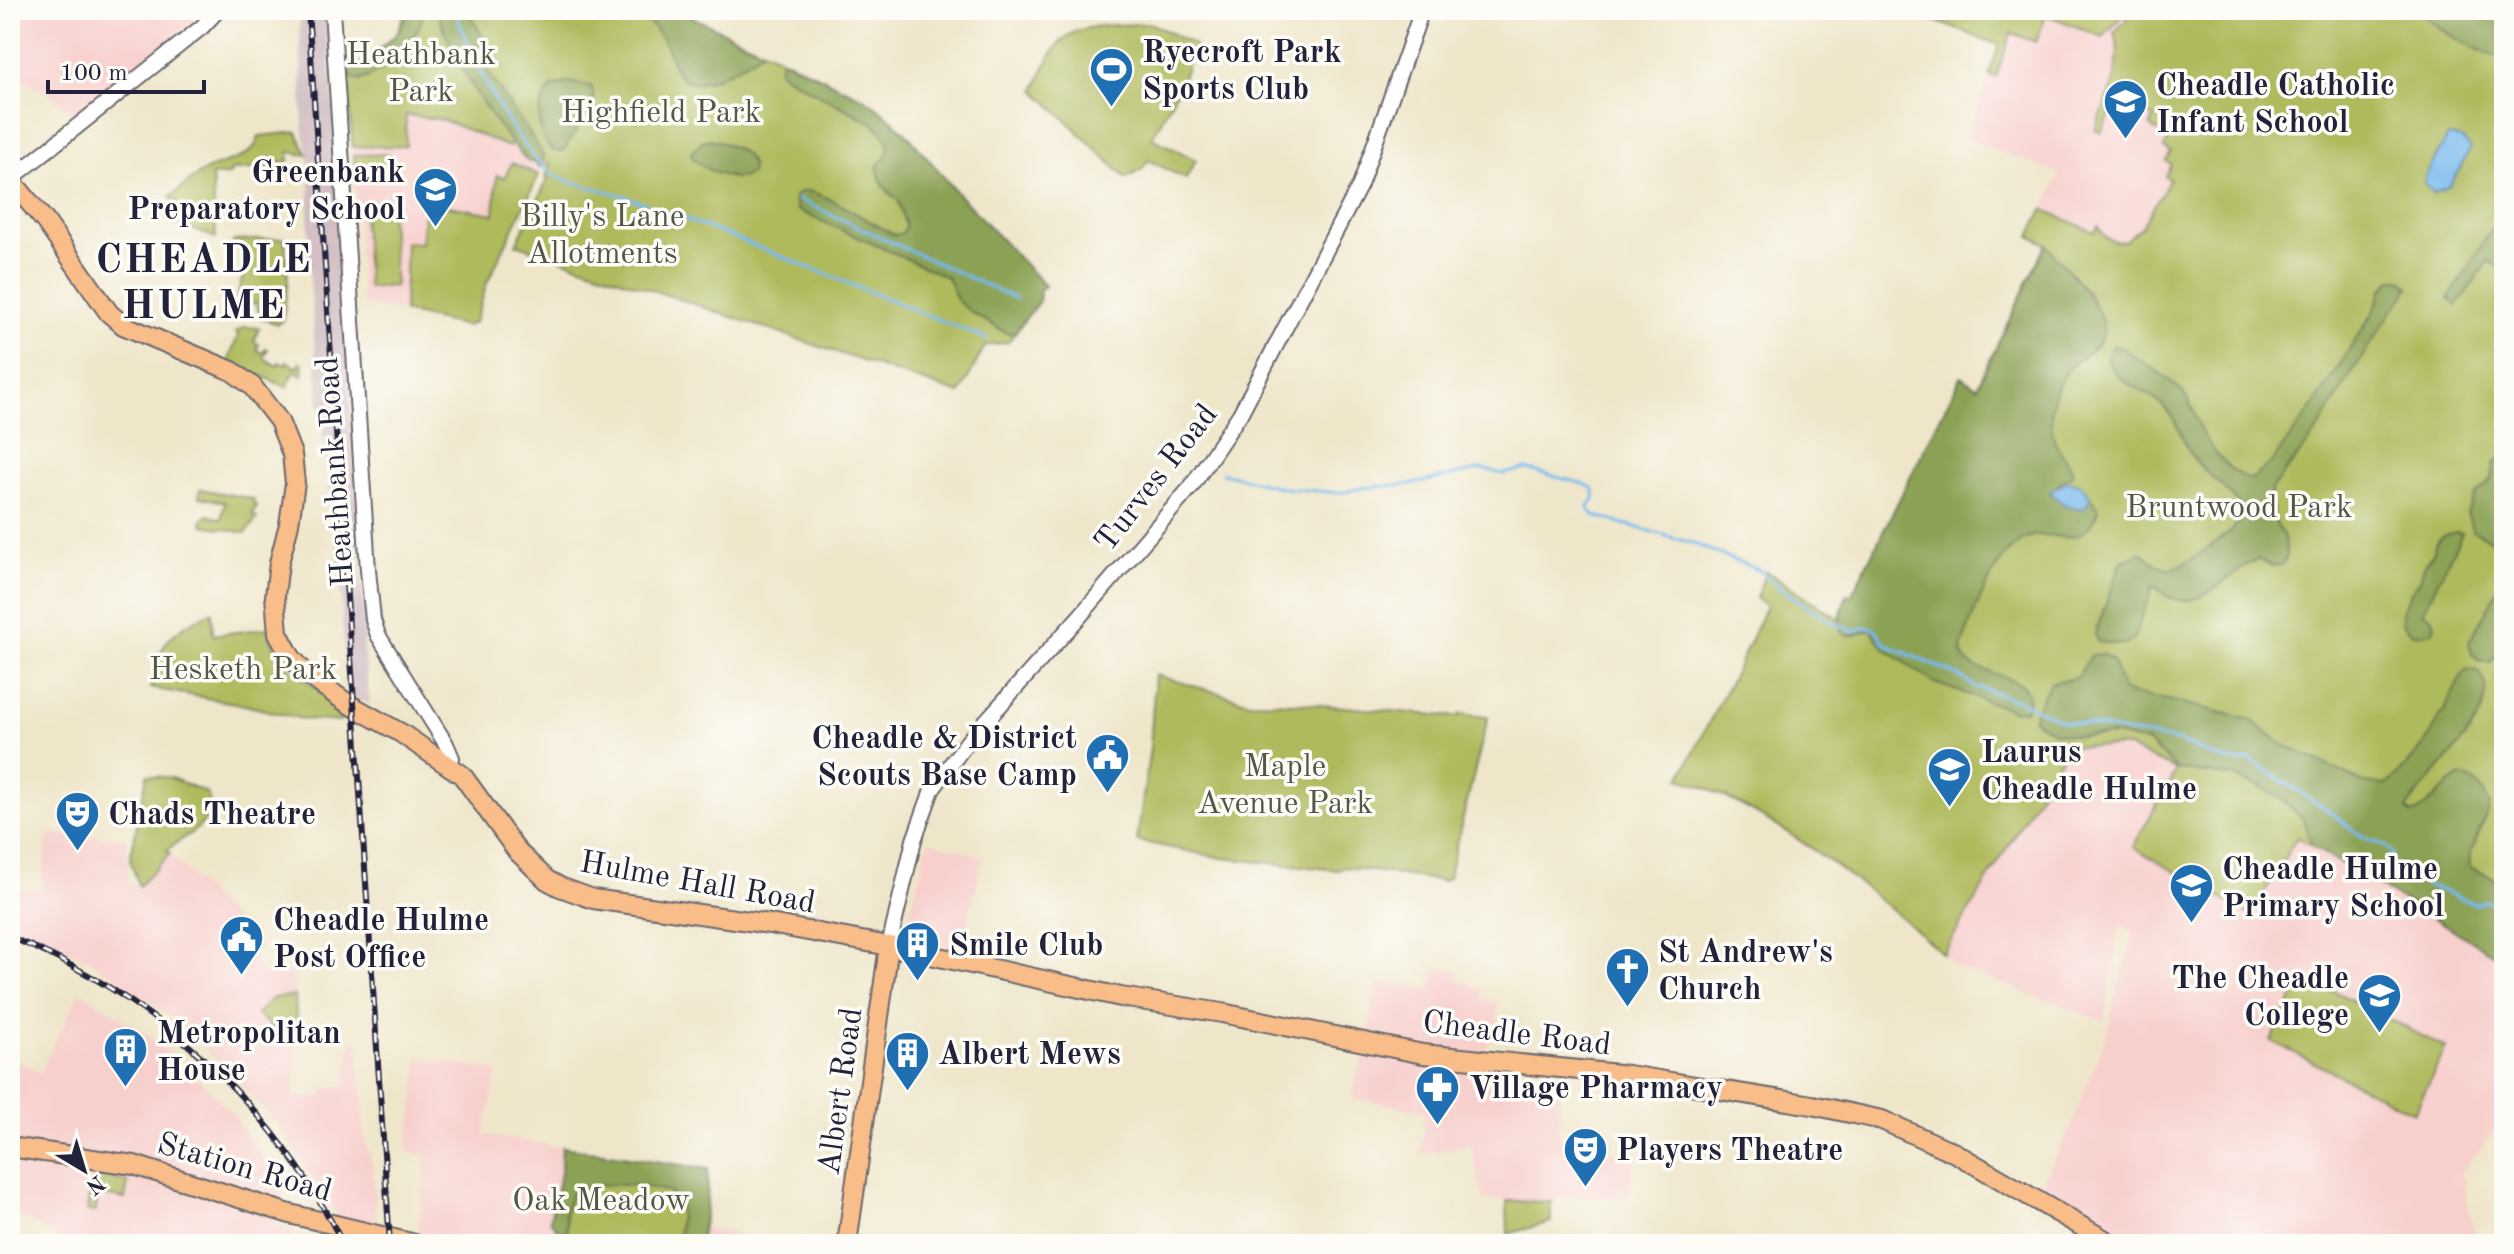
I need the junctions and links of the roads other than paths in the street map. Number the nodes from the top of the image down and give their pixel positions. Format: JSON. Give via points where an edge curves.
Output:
{"nodes":[{"id":1,"x":218,"y":10,"type":"edge"},
{"id":2,"x":332,"y":10,"type":"edge"},
{"id":3,"x":1422,"y":10,"type":"edge"},
{"id":4,"x":10,"y":179,"type":"edge"},
{"id":5,"x":448,"y":764,"type":"junction"},
{"id":6,"x":889,"y":946,"type":"junction"},
{"id":7,"x":10,"y":1147,"type":"edge"},
{"id":8,"x":415,"y":1244,"type":"edge"},
{"id":9,"x":847,"y":1244,"type":"edge"},
{"id":10,"x":2112,"y":1244,"type":"edge"}],
"edges":[{"from":1,"to":4,"type":"street"},
{"from":2,"to":5,"type":"street","name":"Heathbank Road","via":[[373,620],[446,744],[452,758]]},
{"from":3,"to":6,"type":"street","name":"Turves Road","via":[[1362,181],[1240,414],[1191,487],[968,741],[932,790],[914,840]]},
{"from":4,"to":5,"type":"main road","name":"Hulme Hall Road","via":[[109,313],[123,325],[232,371],[263,399],[283,429],[294,466],[275,596],[283,645],[315,680]]},
{"from":5,"to":6,"type":"main road","name":"Hulme Hall Road","via":[[532,867],[572,892]]},
{"from":6,"to":9,"type":"main road","name":"Albert Road"},
{"from":6,"to":10,"type":"main road","name":"Cheadle Road","via":[[1423,1054],[1628,1075],[1882,1120],[1955,1153]]},
{"from":7,"to":8,"type":"main road","name":"Station Road","via":[[134,1165],[290,1214]]}]}
